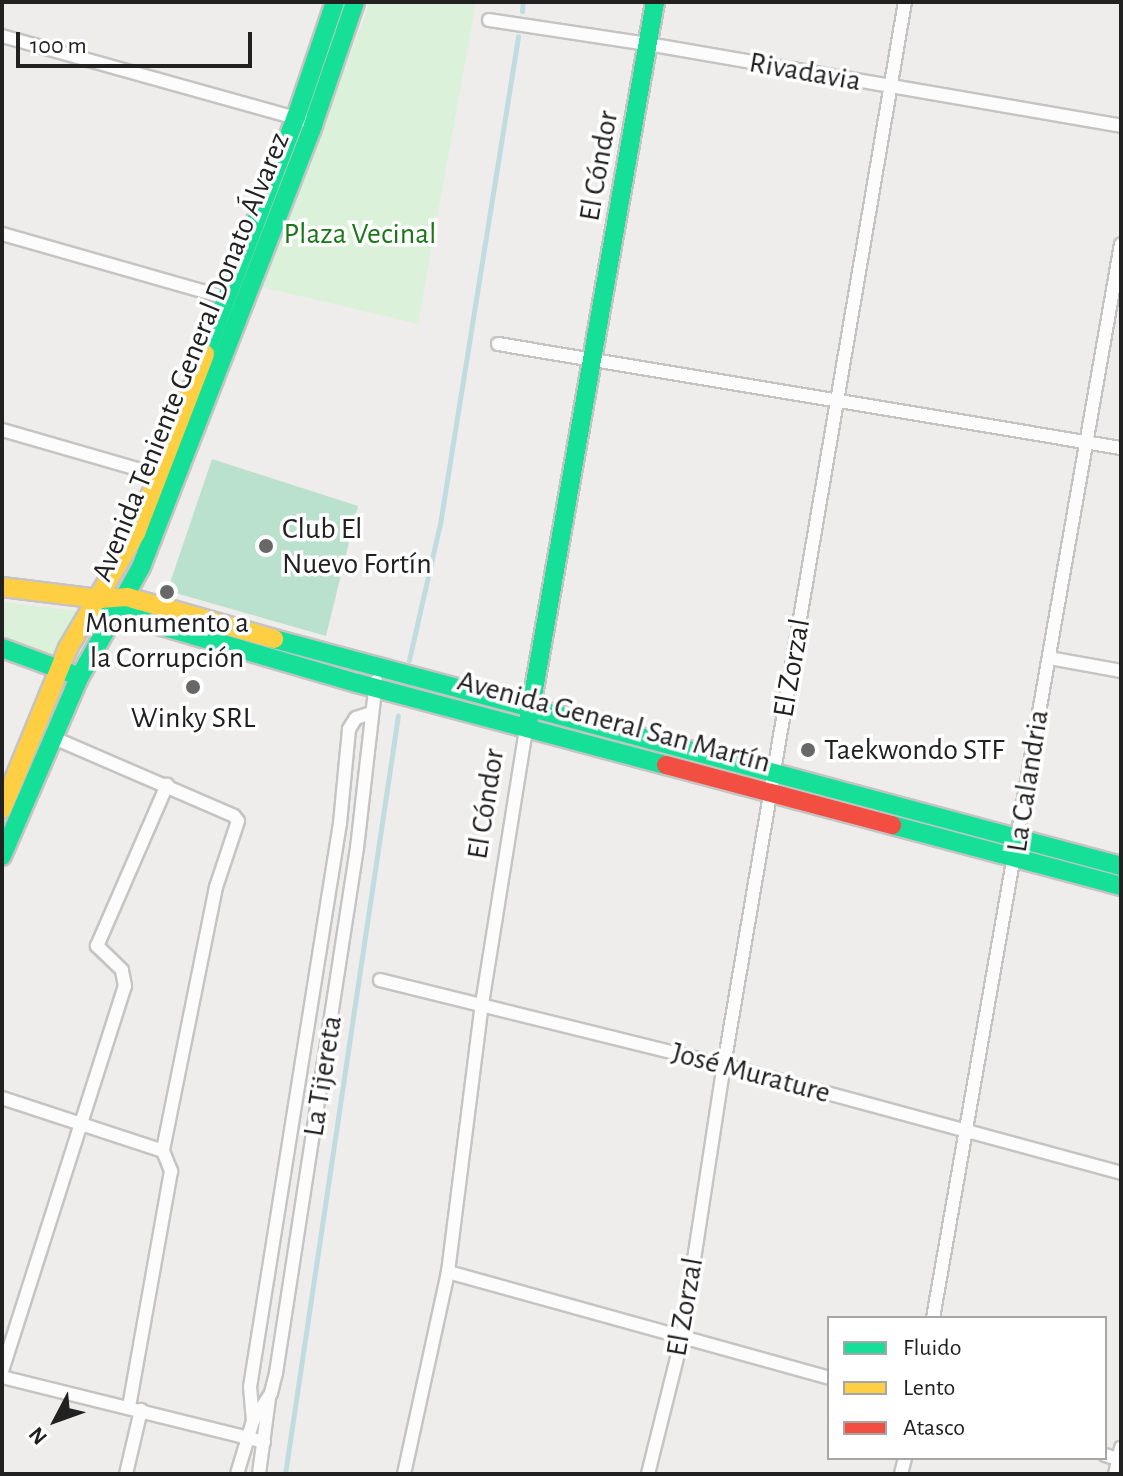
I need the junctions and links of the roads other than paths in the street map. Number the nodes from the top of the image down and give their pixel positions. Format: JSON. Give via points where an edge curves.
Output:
{"nodes":[{"id":1,"x":335,"y":2,"type":"edge"},
{"id":2,"x":355,"y":2,"type":"edge"},
{"id":3,"x":655,"y":2,"type":"edge"},
{"id":4,"x":905,"y":2,"type":"edge"},
{"id":5,"x":489,"y":20,"type":"dead end"},
{"id":6,"x":2,"y":36,"type":"edge"},
{"id":7,"x":648,"y":44,"type":"junction"},
{"id":8,"x":890,"y":87,"type":"junction"},
{"id":9,"x":305,"y":121,"type":"junction"},
{"id":10,"x":1121,"y":126,"type":"edge"},
{"id":11,"x":2,"y":234,"type":"edge"},
{"id":12,"x":1121,"y":244,"type":"edge"},
{"id":13,"x":227,"y":298,"type":"junction"},
{"id":14,"x":498,"y":344,"type":"dead end"},
{"id":15,"x":594,"y":359,"type":"junction"},
{"id":16,"x":838,"y":401,"type":"junction"},
{"id":17,"x":2,"y":430,"type":"edge"},
{"id":18,"x":1088,"y":443,"type":"junction"},
{"id":19,"x":1121,"y":448,"type":"edge"},
{"id":20,"x":158,"y":475,"type":"junction"},
{"id":21,"x":2,"y":587,"type":"edge"},
{"id":22,"x":100,"y":599,"type":"junction"},
{"id":23,"x":122,"y":605,"type":"junction"},
{"id":24,"x":2,"y":648,"type":"edge"},
{"id":25,"x":1049,"y":658,"type":"junction"},
{"id":26,"x":61,"y":667,"type":"junction"},
{"id":27,"x":1121,"y":671,"type":"edge"},
{"id":28,"x":79,"y":678,"type":"junction"},
{"id":29,"x":377,"y":679,"type":"junction"},
{"id":30,"x":531,"y":710,"type":"junction"},
{"id":31,"x":371,"y":713,"type":"junction"},
{"id":32,"x":526,"y":729,"type":"junction"},
{"id":33,"x":54,"y":738,"type":"junction"},
{"id":34,"x":774,"y":773,"type":"junction"},
{"id":35,"x":167,"y":785,"type":"junction"},
{"id":36,"x":771,"y":792,"type":"junction"},
{"id":37,"x":2,"y":809,"type":"edge"},
{"id":38,"x":1018,"y":837,"type":"junction"},
{"id":39,"x":358,"y":838,"type":"junction"},
{"id":40,"x":336,"y":846,"type":"junction"},
{"id":41,"x":2,"y":856,"type":"edge"},
{"id":42,"x":1015,"y":858,"type":"junction"},
{"id":43,"x":1121,"y":866,"type":"edge"},
{"id":44,"x":1121,"y":886,"type":"edge"},
{"id":45,"x":380,"y":980,"type":"dead end"},
{"id":46,"x":482,"y":1004,"type":"junction"},
{"id":47,"x":309,"y":1011,"type":"junction"},
{"id":48,"x":332,"y":1018,"type":"junction"},
{"id":49,"x":724,"y":1065,"type":"junction"},
{"id":50,"x":2,"y":1098,"type":"edge"},
{"id":51,"x":80,"y":1122,"type":"junction"},
{"id":52,"x":966,"y":1129,"type":"junction"},
{"id":53,"x":163,"y":1151,"type":"junction"},
{"id":54,"x":1121,"y":1173,"type":"edge"},
{"id":55,"x":448,"y":1272,"type":"junction"},
{"id":56,"x":933,"y":1316,"type":"edge"},
{"id":57,"x":682,"y":1338,"type":"junction"},
{"id":58,"x":2,"y":1374,"type":"edge"},
{"id":59,"x":827,"y":1377,"type":"edge"},
{"id":60,"x":269,"y":1396,"type":"junction"},
{"id":61,"x":135,"y":1409,"type":"junction"},
{"id":62,"x":253,"y":1421,"type":"junction"},
{"id":63,"x":246,"y":1438,"type":"junction"},
{"id":64,"x":264,"y":1442,"type":"junction"},
{"id":65,"x":1120,"y":1456,"type":"edge"},
{"id":66,"x":126,"y":1474,"type":"edge"},
{"id":67,"x":237,"y":1474,"type":"edge"},
{"id":68,"x":259,"y":1474,"type":"edge"},
{"id":69,"x":404,"y":1474,"type":"edge"},
{"id":70,"x":648,"y":1474,"type":"edge"},
{"id":71,"x":1115,"y":1474,"type":"edge"}],
"edges":[{"from":1,"to":9,"type":"main road","name":"Avenida Teniente General Donato Álvarez"},
{"from":2,"to":9,"type":"main road","name":"Avenida Teniente General Donato Álvarez"},
{"from":3,"to":7,"type":"main road","name":"El Cóndor"},
{"from":4,"to":8,"type":"street","name":"El Zorzal"},
{"from":5,"to":7,"type":"street","name":"Rivadavia"},
{"from":6,"to":9,"type":"street"},
{"from":7,"to":8,"type":"street","name":"Rivadavia"},
{"from":7,"to":15,"type":"main road","name":"El Cóndor"},
{"from":8,"to":10,"type":"street","name":"Rivadavia"},
{"from":8,"to":16,"type":"street","name":"El Zorzal"},
{"from":9,"to":13,"type":"main road","name":"Avenida Teniente General Donato Álvarez"},
{"from":9,"to":23,"type":"main road","name":"Avenida Teniente General Donato Álvarez"},
{"from":11,"to":13,"type":"street"},
{"from":12,"to":18,"type":"street","name":"La Calandria"},
{"from":13,"to":20,"type":"main road","name":"Avenida Teniente General Donato Álvarez"},
{"from":14,"to":15,"type":"street"},
{"from":15,"to":16,"type":"street"},
{"from":15,"to":30,"type":"main road","name":"El Cóndor"},
{"from":16,"to":18,"type":"street"},
{"from":16,"to":34,"type":"street","name":"El Zorzal"},
{"from":17,"to":20,"type":"street"},
{"from":18,"to":19,"type":"street"},
{"from":18,"to":25,"type":"street","name":"La Calandria"},
{"from":20,"to":22,"type":"main road","name":"Avenida Teniente General Donato Álvarez","via":[[136,533]]},
{"from":21,"to":22,"type":"main road","name":"Avenida General San Martín"},
{"from":22,"to":23,"type":"main road","name":"Avenida General San Martín"},
{"from":22,"to":26,"type":"main road","name":"Avenida Teniente General Donato Álvarez"},
{"from":23,"to":28,"type":"main road","name":"Avenida Teniente General Donato Álvarez"},
{"from":23,"to":29,"type":"main road","name":"Avenida General San Martín"},
{"from":24,"to":26,"type":"main road"},
{"from":25,"to":27,"type":"street"},
{"from":25,"to":38,"type":"street","name":"La Calandria"},
{"from":26,"to":28,"type":"main road"},
{"from":26,"to":37,"type":"main road","name":"Avenida Teniente General Donato Álvarez"},
{"from":28,"to":33,"type":"main road","name":"Avenida Teniente General Donato Álvarez"},
{"from":29,"to":30,"type":"main road","name":"Avenida General San Martín"},
{"from":29,"to":31,"type":"street","name":"La Tijereta"},
{"from":29,"to":32,"type":"main road","name":"Avenida General San Martín"},
{"from":30,"to":32,"type":"main road","name":"El Cóndor"},
{"from":30,"to":34,"type":"main road","name":"Avenida General San Martín"},
{"from":31,"to":39,"type":"street","name":"La Tijereta"},
{"from":31,"to":40,"type":"street","via":[[356,718],[349,729]]},
{"from":32,"to":36,"type":"main road","name":"Avenida General San Martín"},
{"from":32,"to":46,"type":"street","name":"El Cóndor"},
{"from":33,"to":35,"type":"street"},
{"from":33,"to":41,"type":"main road","name":"Avenida Teniente General Donato Álvarez"},
{"from":34,"to":36,"type":"street","name":"El Zorzal"},
{"from":34,"to":38,"type":"main road","name":"Avenida General San Martín"},
{"from":35,"to":51,"type":"street","via":[[97,946],[122,970],[125,986]]},
{"from":35,"to":53,"type":"street","via":[[234,816],[237,828],[219,872]]},
{"from":36,"to":42,"type":"main road","name":"Avenida General San Martín"},
{"from":36,"to":49,"type":"street","name":"El Zorzal"},
{"from":38,"to":42,"type":"street","name":"La Calandria"},
{"from":38,"to":43,"type":"main road","name":"Avenida General San Martín"},
{"from":39,"to":40,"type":"street"},
{"from":39,"to":48,"type":"street","name":"La Tijereta"},
{"from":40,"to":47,"type":"street"},
{"from":42,"to":44,"type":"main road","name":"Avenida General San Martín"},
{"from":42,"to":52,"type":"street","name":"La Calandria"},
{"from":45,"to":46,"type":"street","name":"José Murature"},
{"from":46,"to":49,"type":"street","name":"José Murature"},
{"from":46,"to":55,"type":"street","name":"El Cóndor"},
{"from":47,"to":48,"type":"street"},
{"from":47,"to":62,"type":"street","via":[[250,1387]]},
{"from":48,"to":60,"type":"street","name":"La Tijereta"},
{"from":49,"to":52,"type":"street","name":"José Murature"},
{"from":49,"to":57,"type":"street","name":"El Zorzal"},
{"from":50,"to":51,"type":"street"},
{"from":51,"to":53,"type":"street"},
{"from":51,"to":58,"type":"street"},
{"from":52,"to":54,"type":"street","name":"José Murature"},
{"from":52,"to":56,"type":"street","name":"La Calandria"},
{"from":53,"to":61,"type":"street","via":[[171,1171]]},
{"from":55,"to":57,"type":"street"},
{"from":55,"to":69,"type":"street","name":"El Cóndor"},
{"from":57,"to":59,"type":"street"},
{"from":57,"to":70,"type":"street","name":"El Zorzal"},
{"from":58,"to":61,"type":"street"},
{"from":60,"to":62,"type":"street","name":"La Tijereta"},
{"from":60,"to":64,"type":"street"},
{"from":61,"to":63,"type":"street"},
{"from":61,"to":66,"type":"street"},
{"from":62,"to":63,"type":"street","name":"La Tijereta"},
{"from":63,"to":64,"type":"street"},
{"from":63,"to":67,"type":"street","name":"La Tijereta"},
{"from":64,"to":68,"type":"street"},
{"from":65,"to":71,"type":"street"}]}
